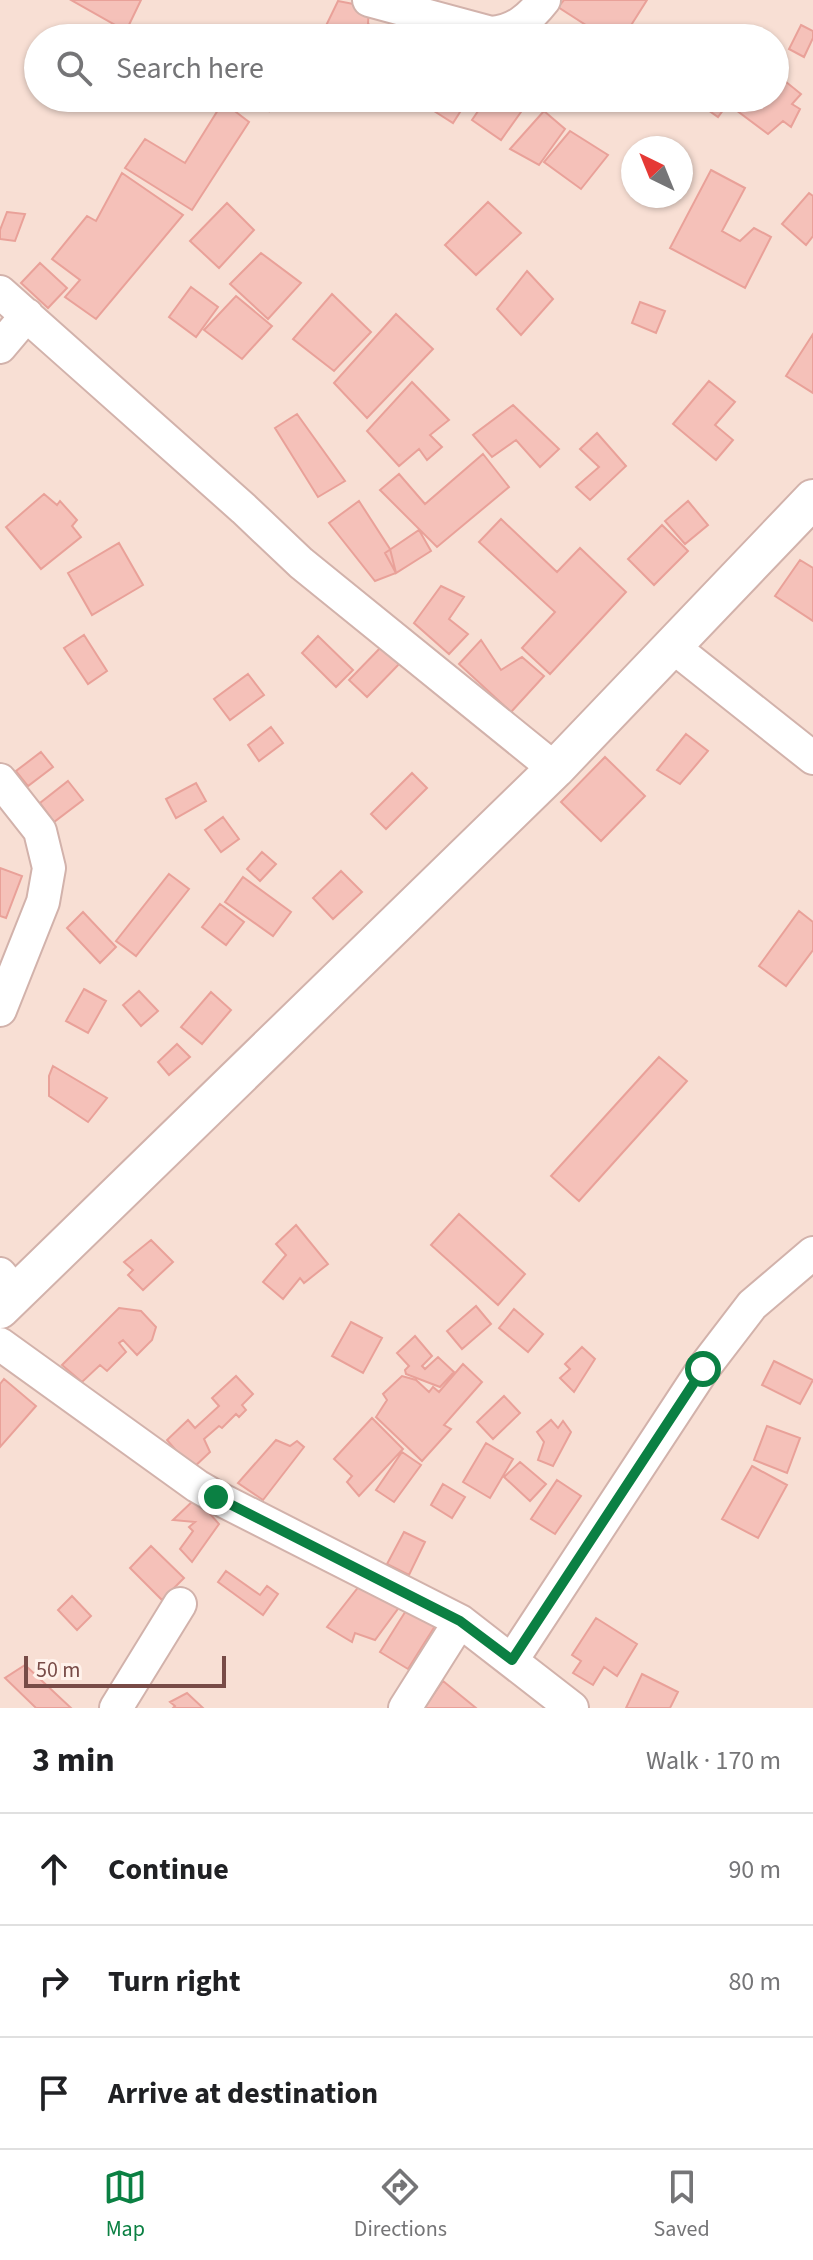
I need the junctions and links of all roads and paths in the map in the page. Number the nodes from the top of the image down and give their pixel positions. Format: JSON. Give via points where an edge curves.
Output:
{"nodes":[{"id":1,"x":369,"y":0,"type":"edge"},
{"id":2,"x":544,"y":0,"type":"edge"},
{"id":3,"x":458,"y":24,"type":"edge"},
{"id":4,"x":519,"y":24,"type":"edge"},
{"id":5,"x":0,"y":292,"type":"edge"},
{"id":6,"x":27,"y":315,"type":"junction"},
{"id":7,"x":0,"y":347,"type":"edge"},
{"id":8,"x":813,"y":499,"type":"edge"},
{"id":9,"x":672,"y":646,"type":"junction"},
{"id":10,"x":813,"y":758,"type":"edge"},
{"id":11,"x":555,"y":769,"type":"junction"},
{"id":12,"x":0,"y":780,"type":"edge"},
{"id":13,"x":0,"y":1010,"type":"edge"},
{"id":14,"x":813,"y":1253,"type":"edge"},
{"id":15,"x":5,"y":1292,"type":"edge"},
{"id":16,"x":0,"y":1344,"type":"edge"},
{"id":17,"x":180,"y":1604,"type":"dead end"},
{"id":18,"x":460,"y":1621,"type":"junction"},
{"id":19,"x":512,"y":1660,"type":"junction"},
{"id":20,"x":116,"y":1708,"type":"edge"},
{"id":21,"x":405,"y":1708,"type":"edge"},
{"id":22,"x":572,"y":1708,"type":"edge"}],
"edges":[{"from":1,"to":3,"type":"street"},
{"from":2,"to":4,"type":"street"},
{"from":5,"to":6,"type":"street"},
{"from":6,"to":7,"type":"street"},
{"from":6,"to":11,"type":"street","via":[[301,563]]},
{"from":8,"to":9,"type":"street"},
{"from":9,"to":10,"type":"street"},
{"from":9,"to":11,"type":"street"},
{"from":11,"to":15,"type":"street"},
{"from":12,"to":13,"type":"street","via":[[40,831],[49,868],[43,902]]},
{"from":14,"to":19,"type":"street","via":[[752,1305],[703,1369]]},
{"from":16,"to":18,"type":"street","via":[[216,1497]]},
{"from":17,"to":20,"type":"street"},
{"from":18,"to":19,"type":"street"},
{"from":18,"to":21,"type":"street"},
{"from":19,"to":22,"type":"street"}]}
